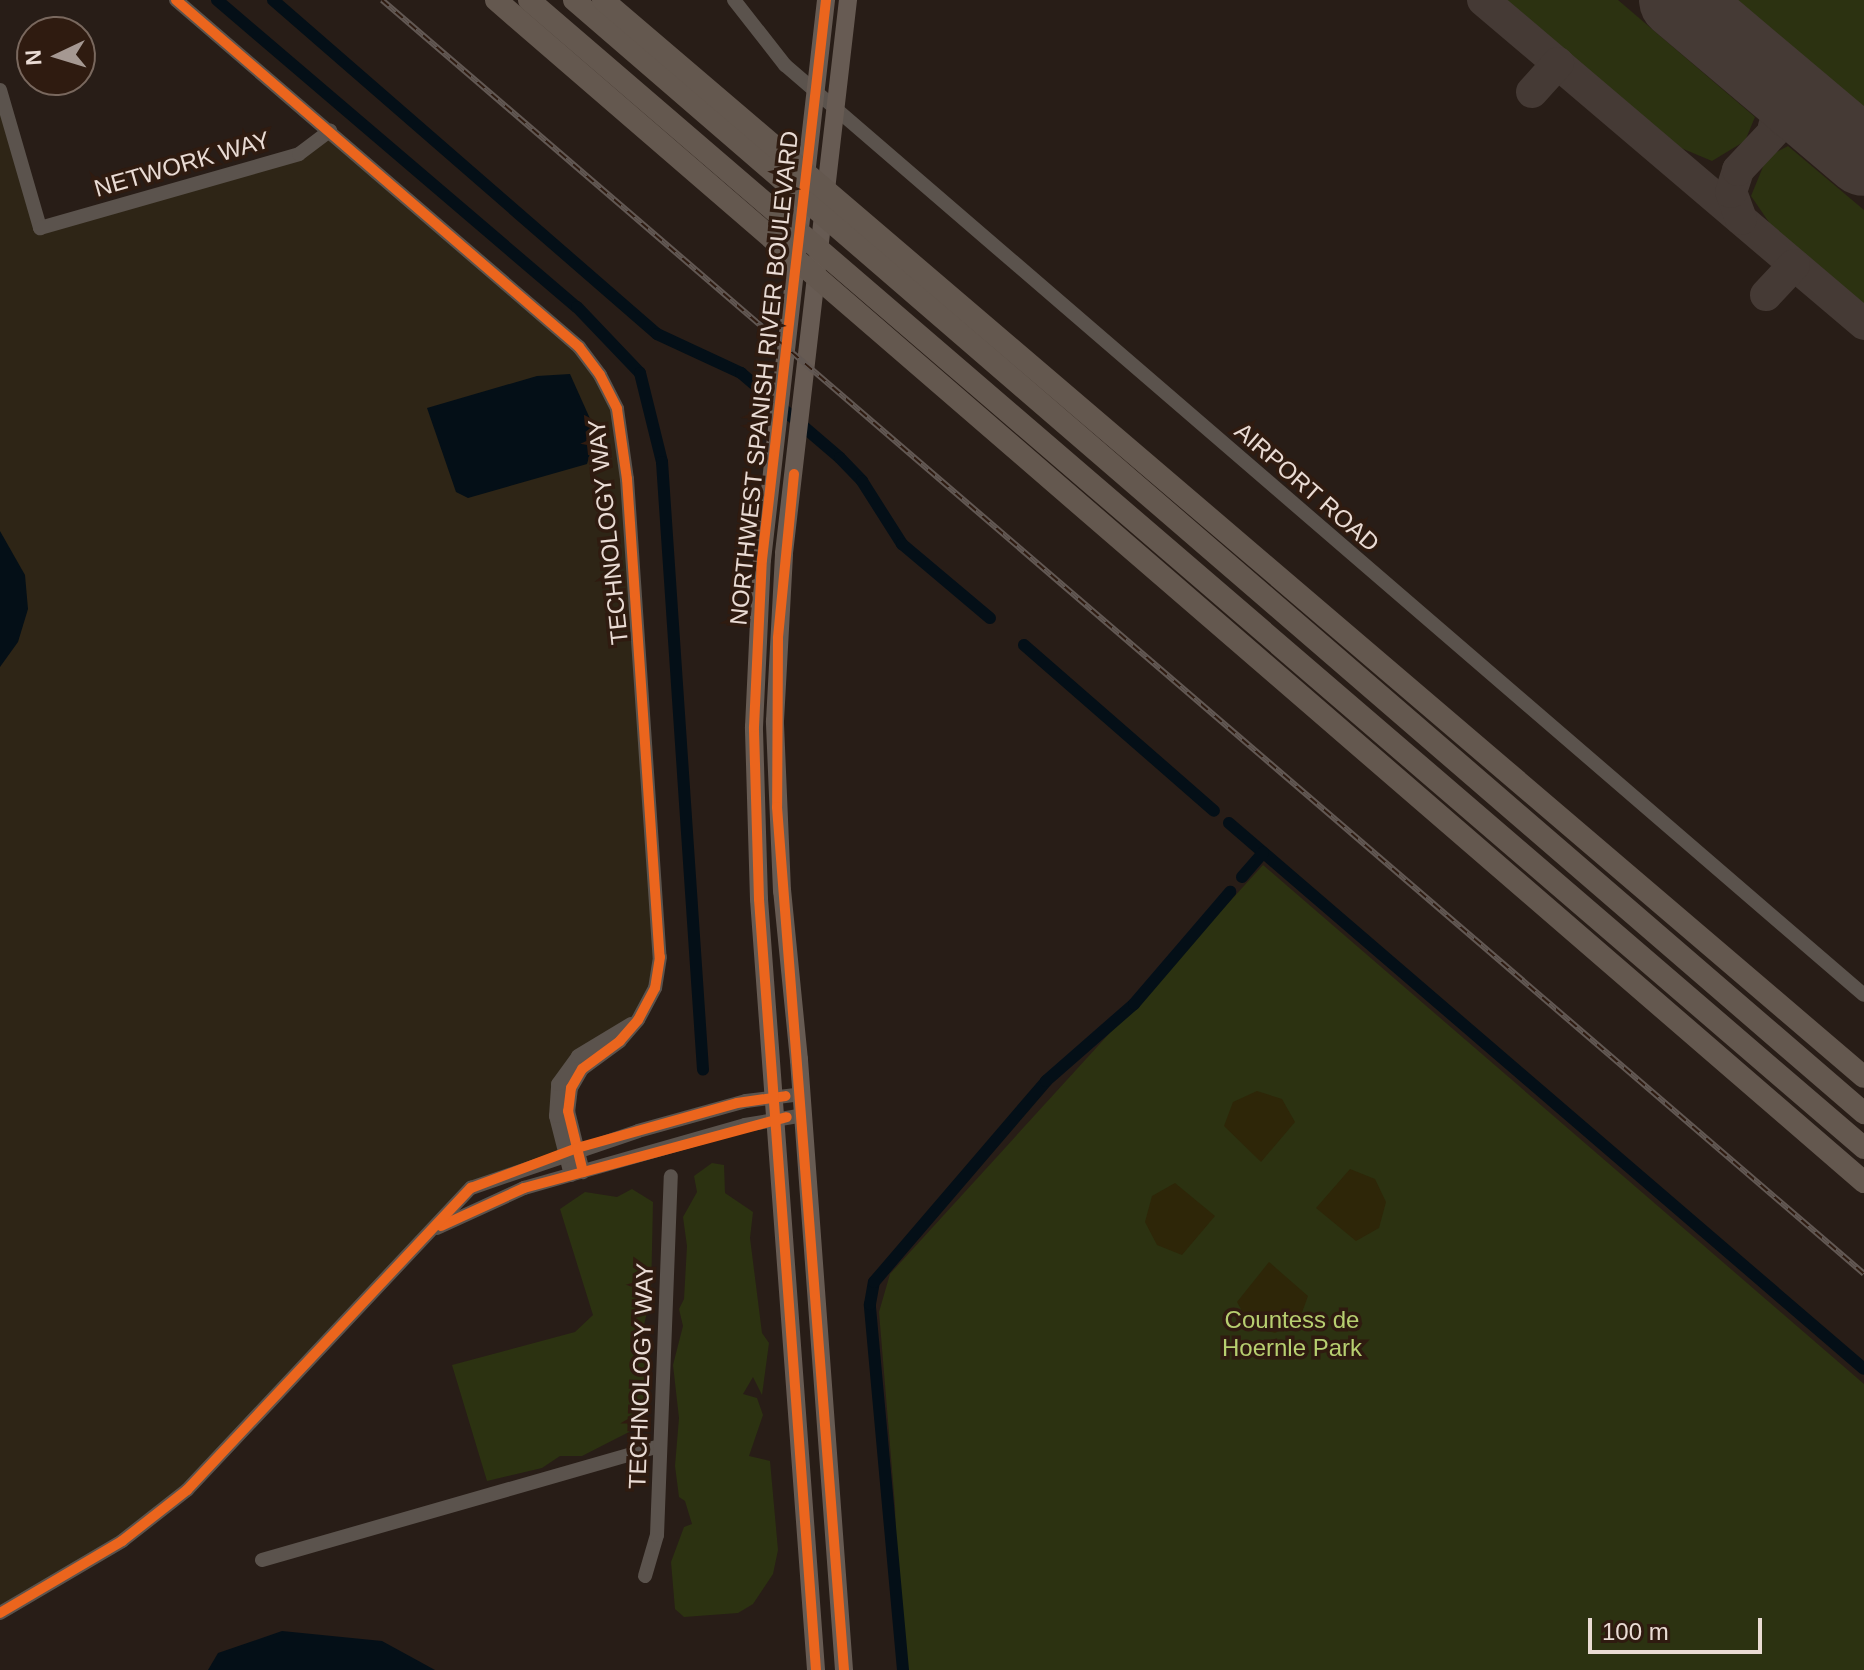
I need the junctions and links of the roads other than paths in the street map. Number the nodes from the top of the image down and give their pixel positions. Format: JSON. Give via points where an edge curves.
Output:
{"nodes":[{"id":1,"x":176,"y":0,"type":"edge"},
{"id":2,"x":496,"y":0,"type":"edge"},
{"id":3,"x":529,"y":0,"type":"edge"},
{"id":4,"x":574,"y":0,"type":"edge"},
{"id":5,"x":734,"y":0,"type":"edge"},
{"id":6,"x":826,"y":0,"type":"edge"},
{"id":7,"x":848,"y":0,"type":"edge"},
{"id":8,"x":610,"y":5,"type":"edge"},
{"id":9,"x":0,"y":90,"type":"edge"},
{"id":10,"x":330,"y":131,"type":"junction"},
{"id":11,"x":1378,"y":729,"type":"junction"},
{"id":12,"x":1485,"y":859,"type":"junction"},
{"id":13,"x":1625,"y":907,"type":"junction"},
{"id":14,"x":1864,"y":995,"type":"edge"},
{"id":15,"x":1794,"y":1016,"type":"junction"},
{"id":16,"x":1864,"y":1077,"type":"edge"},
{"id":17,"x":802,"y":1094,"type":"junction"},
{"id":18,"x":773,"y":1097,"type":"junction"},
{"id":19,"x":1864,"y":1113,"type":"edge"},
{"id":20,"x":804,"y":1115,"type":"junction"},
{"id":21,"x":775,"y":1119,"type":"junction"},
{"id":22,"x":1864,"y":1148,"type":"edge"},
{"id":23,"x":571,"y":1150,"type":"junction"},
{"id":24,"x":577,"y":1173,"type":"junction"},
{"id":25,"x":671,"y":1176,"type":"dead end"},
{"id":26,"x":1864,"y":1182,"type":"edge"},
{"id":27,"x":423,"y":1236,"type":"junction"},
{"id":28,"x":660,"y":1446,"type":"junction"},
{"id":29,"x":262,"y":1560,"type":"dead end"},
{"id":30,"x":645,"y":1576,"type":"dead end"},
{"id":31,"x":0,"y":1613,"type":"edge"},
{"id":32,"x":816,"y":1670,"type":"edge"},
{"id":33,"x":844,"y":1670,"type":"edge"}],
"edges":[{"from":1,"to":10,"type":"street","name":"TECHNOLOGY WAY"},
{"from":2,"to":12,"type":"highway"},
{"from":3,"to":11,"type":"highway"},
{"from":4,"to":13,"type":"highway"},
{"from":5,"to":14,"type":"street","name":"AIRPORT ROAD","via":[[785,65]]},
{"from":6,"to":18,"type":"main road","name":"NORTHWEST SPANISH RIVER BOULEVARD","via":[[758,601],[753,753]]},
{"from":7,"to":17,"type":"main road","name":"NORTHWEST SPANISH RIVER BOULEVARD","via":[[780,610],[776,766]]},
{"from":8,"to":15,"type":"highway"},
{"from":9,"to":10,"type":"street","name":"NETWORK WAY","via":[[40,228],[299,154]]},
{"from":10,"to":23,"type":"street","name":"TECHNOLOGY WAY","via":[[579,347],[617,409],[627,479],[660,946],[655,988],[638,1020],[578,1056],[561,1078],[555,1108]]},
{"from":11,"to":12,"type":"highway"},
{"from":11,"to":22,"type":"highway"},
{"from":12,"to":26,"type":"highway"},
{"from":13,"to":15,"type":"highway"},
{"from":13,"to":19,"type":"highway"},
{"from":15,"to":16,"type":"highway"},
{"from":17,"to":18,"type":"street"},
{"from":17,"to":20,"type":"main road","name":"NORTHWEST SPANISH RIVER BOULEVARD"},
{"from":18,"to":21,"type":"main road","name":"NORTHWEST SPANISH RIVER BOULEVARD"},
{"from":18,"to":23,"type":"street"},
{"from":20,"to":21,"type":"street"},
{"from":20,"to":33,"type":"main road","name":"NORTHWEST SPANISH RIVER BOULEVARD"},
{"from":21,"to":24,"type":"street"},
{"from":21,"to":32,"type":"main road","name":"NORTHWEST SPANISH RIVER BOULEVARD"},
{"from":23,"to":24,"type":"street","name":"TECHNOLOGY WAY"},
{"from":23,"to":27,"type":"street","via":[[471,1188]]},
{"from":24,"to":27,"type":"street","via":[[485,1203]]},
{"from":25,"to":28,"type":"street","name":"TECHNOLOGY WAY"},
{"from":27,"to":31,"type":"street","via":[[187,1490],[122,1541]]},
{"from":28,"to":29,"type":"street"},
{"from":28,"to":30,"type":"street","name":"TECHNOLOGY WAY","via":[[657,1535]]}]}
